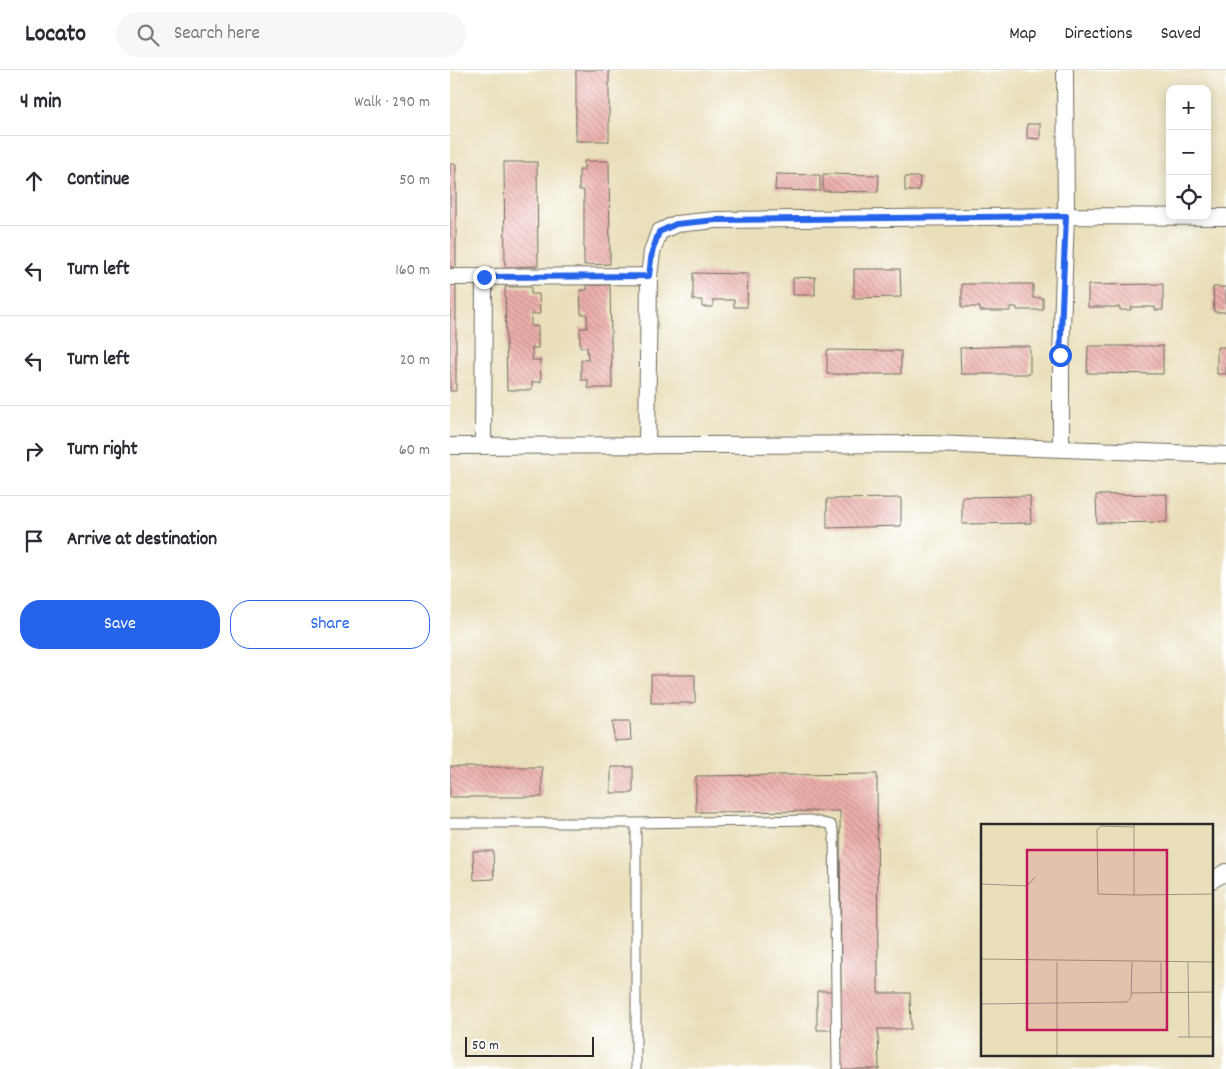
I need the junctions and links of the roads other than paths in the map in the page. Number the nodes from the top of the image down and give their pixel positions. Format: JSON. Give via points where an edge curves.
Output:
{"nodes":[{"id":1,"x":1065,"y":70,"type":"edge"},
{"id":2,"x":1066,"y":216,"type":"junction"},
{"id":3,"x":1226,"y":217,"type":"edge"},
{"id":4,"x":649,"y":276,"type":"junction"},
{"id":5,"x":450,"y":277,"type":"edge"},
{"id":6,"x":484,"y":277,"type":"junction"},
{"id":7,"x":450,"y":446,"type":"edge"},
{"id":8,"x":483,"y":446,"type":"junction"},
{"id":9,"x":647,"y":446,"type":"junction"},
{"id":10,"x":1061,"y":449,"type":"junction"},
{"id":11,"x":1226,"y":455,"type":"edge"},
{"id":12,"x":636,"y":822,"type":"junction"},
{"id":13,"x":450,"y":823,"type":"edge"},
{"id":14,"x":1226,"y":872,"type":"edge"},
{"id":15,"x":1214,"y":879,"type":"edge"},
{"id":16,"x":636,"y":1069,"type":"edge"},
{"id":17,"x":837,"y":1069,"type":"edge"}],
"edges":[{"from":1,"to":2,"type":"street"},
{"from":2,"to":3,"type":"street"},
{"from":2,"to":4,"type":"street","via":[[716,220],[676,224],[659,232]]},
{"from":2,"to":10,"type":"street","via":[[1060,355]]},
{"from":4,"to":6,"type":"street"},
{"from":4,"to":9,"type":"street"},
{"from":5,"to":6,"type":"street"},
{"from":6,"to":8,"type":"street"},
{"from":7,"to":8,"type":"street"},
{"from":8,"to":9,"type":"street"},
{"from":9,"to":10,"type":"street","via":[[931,444]]},
{"from":10,"to":11,"type":"street"},
{"from":12,"to":13,"type":"lane"},
{"from":12,"to":16,"type":"lane"},
{"from":12,"to":17,"type":"lane","via":[[811,820],[831,825],[834,834]]},
{"from":14,"to":15,"type":"street"}]}
